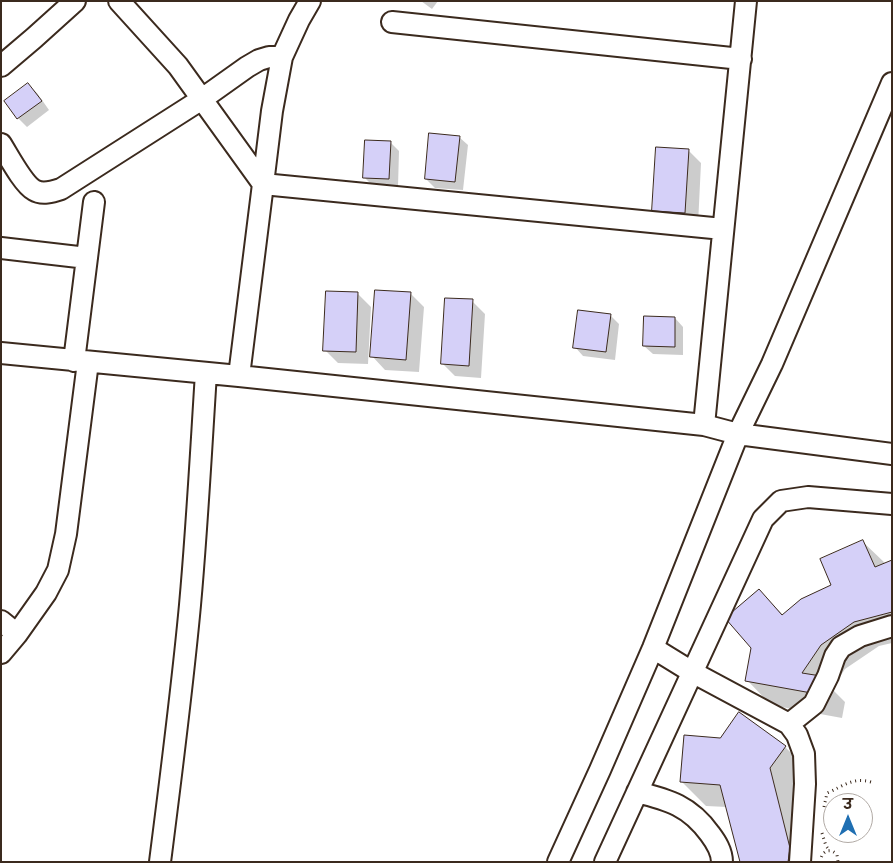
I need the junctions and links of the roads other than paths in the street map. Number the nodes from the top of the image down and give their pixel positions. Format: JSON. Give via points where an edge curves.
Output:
{"nodes":[{"id":1,"x":76,"y":1,"type":"edge"},
{"id":2,"x":310,"y":1,"type":"edge"},
{"id":3,"x":746,"y":1,"type":"edge"},
{"id":4,"x":127,"y":4,"type":"edge"},
{"id":5,"x":392,"y":22,"type":"dead end"},
{"id":6,"x":282,"y":57,"type":"junction"},
{"id":7,"x":740,"y":58,"type":"junction"},
{"id":8,"x":1,"y":66,"type":"edge"},
{"id":9,"x":892,"y":83,"type":"edge"},
{"id":10,"x":202,"y":99,"type":"junction"},
{"id":11,"x":1,"y":144,"type":"edge"},
{"id":12,"x":263,"y":184,"type":"junction"},
{"id":13,"x":94,"y":202,"type":"dead end"},
{"id":14,"x":723,"y":229,"type":"junction"},
{"id":15,"x":1,"y":248,"type":"edge"},
{"id":16,"x":87,"y":258,"type":"junction"},
{"id":17,"x":1,"y":353,"type":"edge"},
{"id":18,"x":81,"y":361,"type":"junction"},
{"id":19,"x":206,"y":373,"type":"junction"},
{"id":20,"x":239,"y":376,"type":"junction"},
{"id":21,"x":704,"y":425,"type":"junction"},
{"id":22,"x":738,"y":434,"type":"junction"},
{"id":23,"x":892,"y":454,"type":"edge"},
{"id":24,"x":892,"y":504,"type":"edge"},
{"id":25,"x":1,"y":621,"type":"edge"},
{"id":26,"x":892,"y":626,"type":"edge"},
{"id":27,"x":17,"y":634,"type":"junction"},
{"id":28,"x":653,"y":648,"type":"junction"},
{"id":29,"x":1,"y":653,"type":"edge"},
{"id":30,"x":692,"y":672,"type":"junction"},
{"id":31,"x":789,"y":724,"type":"junction"},
{"id":32,"x":637,"y":792,"type":"junction"},
{"id":33,"x":160,"y":862,"type":"edge"},
{"id":34,"x":558,"y":862,"type":"edge"},
{"id":35,"x":604,"y":862,"type":"edge"},
{"id":36,"x":722,"y":862,"type":"edge"},
{"id":37,"x":800,"y":862,"type":"edge"}],
"edges":[{"from":1,"to":8,"type":"street"},
{"from":2,"to":6,"type":"street"},
{"from":3,"to":7,"type":"street"},
{"from":4,"to":10,"type":"street"},
{"from":5,"to":7,"type":"street"},
{"from":6,"to":10,"type":"street","via":[[259,60]]},
{"from":6,"to":12,"type":"street"},
{"from":7,"to":14,"type":"street"},
{"from":9,"to":22,"type":"street","via":[[772,364]]},
{"from":10,"to":11,"type":"street","via":[[61,189],[47,193],[34,190],[25,182]]},
{"from":10,"to":12,"type":"street"},
{"from":12,"to":14,"type":"street"},
{"from":12,"to":20,"type":"street"},
{"from":13,"to":16,"type":"street"},
{"from":14,"to":21,"type":"street"},
{"from":15,"to":16,"type":"street"},
{"from":16,"to":18,"type":"street"},
{"from":17,"to":18,"type":"street"},
{"from":18,"to":19,"type":"street"},
{"from":18,"to":27,"type":"street","via":[[66,534],[58,570]]},
{"from":19,"to":20,"type":"street"},
{"from":19,"to":33,"type":"street","via":[[189,615]]},
{"from":20,"to":21,"type":"street"},
{"from":21,"to":22,"type":"street"},
{"from":22,"to":23,"type":"street"},
{"from":22,"to":28,"type":"street"},
{"from":24,"to":30,"type":"street","via":[[808,497],[781,502],[763,519]]},
{"from":25,"to":27,"type":"street"},
{"from":26,"to":31,"type":"street","via":[[860,636],[841,647],[814,704]]},
{"from":27,"to":29,"type":"street"},
{"from":28,"to":30,"type":"street"},
{"from":28,"to":34,"type":"street"},
{"from":30,"to":31,"type":"street"},
{"from":30,"to":32,"type":"street"},
{"from":31,"to":37,"type":"street","via":[[804,754]]},
{"from":32,"to":35,"type":"street"},
{"from":32,"to":36,"type":"street","via":[[678,805],[691,814],[717,843]]}]}
